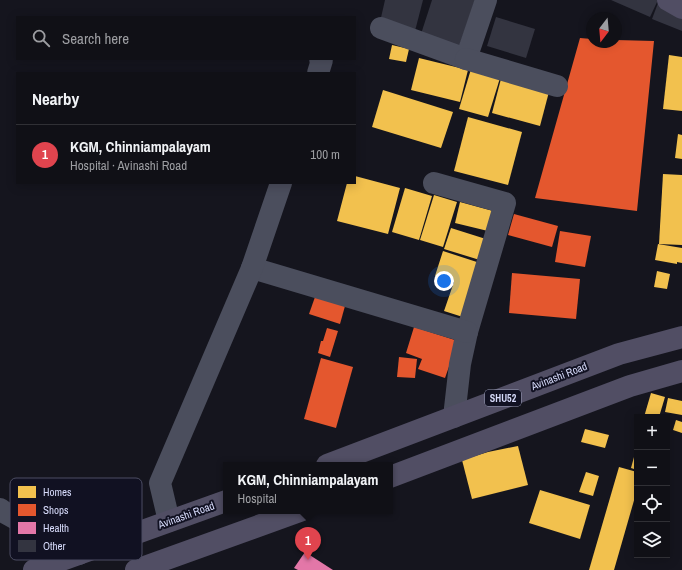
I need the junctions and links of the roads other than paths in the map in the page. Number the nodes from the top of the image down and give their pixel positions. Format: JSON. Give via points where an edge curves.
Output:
{"nodes":[{"id":1,"x":486,"y":0,"type":"edge"},
{"id":2,"x":668,"y":0,"type":"edge"},
{"id":3,"x":682,"y":8,"type":"edge"},
{"id":4,"x":381,"y":28,"type":"dead end"},
{"id":5,"x":466,"y":59,"type":"junction"},
{"id":6,"x":322,"y":60,"type":"edge"},
{"id":7,"x":318,"y":72,"type":"edge"},
{"id":8,"x":557,"y":86,"type":"dead end"},
{"id":9,"x":434,"y":183,"type":"dead end"},
{"id":10,"x":281,"y":184,"type":"edge"},
{"id":11,"x":252,"y":268,"type":"junction"},
{"id":12,"x":467,"y":332,"type":"junction"},
{"id":13,"x":682,"y":337,"type":"edge"},
{"id":14,"x":682,"y":371,"type":"edge"},
{"id":15,"x":454,"y":417,"type":"junction"},
{"id":16,"x":335,"y":462,"type":"edge"},
{"id":17,"x":393,"y":477,"type":"edge"},
{"id":18,"x":223,"y":502,"type":"edge"},
{"id":19,"x":0,"y":509,"type":"edge"},
{"id":20,"x":292,"y":514,"type":"edge"},
{"id":21,"x":10,"y":516,"type":"edge"},
{"id":22,"x":169,"y":521,"type":"junction"},
{"id":23,"x":142,"y":531,"type":"edge"},
{"id":24,"x":62,"y":560,"type":"edge"},
{"id":25,"x":35,"y":570,"type":"edge"},
{"id":26,"x":136,"y":570,"type":"edge"}],
"edges":[{"from":1,"to":5,"type":"street"},
{"from":2,"to":3,"type":"main road"},
{"from":4,"to":5,"type":"street"},
{"from":5,"to":8,"type":"street"},
{"from":6,"to":7,"type":"street"},
{"from":9,"to":12,"type":"street","via":[[505,203]]},
{"from":10,"to":11,"type":"street"},
{"from":11,"to":12,"type":"street"},
{"from":11,"to":22,"type":"street","via":[[160,483]]},
{"from":12,"to":15,"type":"street","via":[[460,364]]},
{"from":13,"to":15,"type":"main road","name":"Avinashi Road","number":"SHU52","via":[[619,354]]},
{"from":14,"to":17,"type":"main road","via":[[630,386]]},
{"from":15,"to":16,"type":"main road","name":"Avinashi Road","number":"SHU52"},
{"from":18,"to":22,"type":"main road","name":"Avinashi Road"},
{"from":19,"to":21,"type":"street"},
{"from":20,"to":26,"type":"main road"},
{"from":22,"to":23,"type":"main road","name":"Avinashi Road"},
{"from":24,"to":25,"type":"main road","name":"Avinashi Road"}]}
